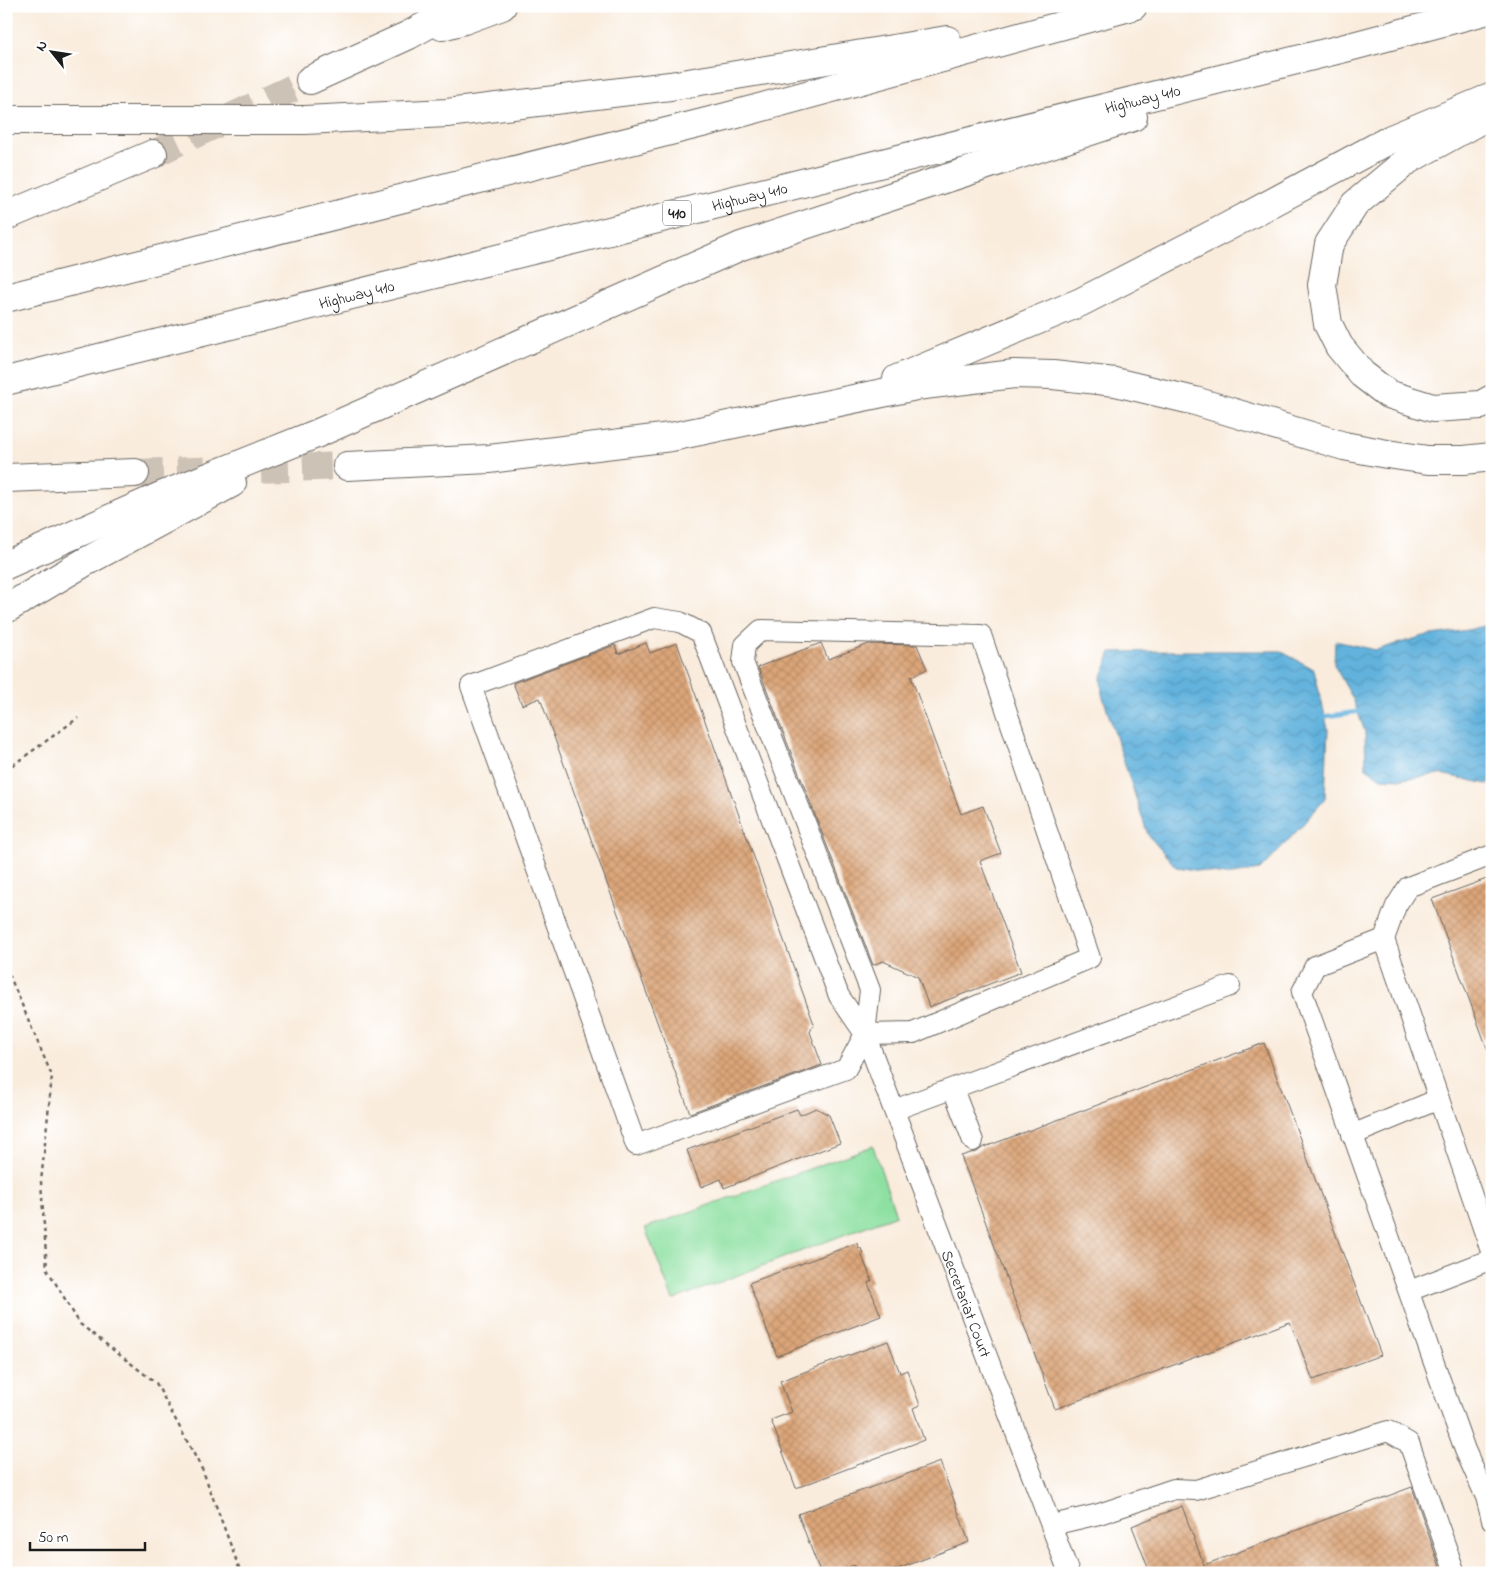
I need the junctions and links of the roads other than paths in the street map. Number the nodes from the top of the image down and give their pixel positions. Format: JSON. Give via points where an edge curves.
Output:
{"nodes":[{"id":1,"x":461,"y":6,"type":"edge"},
{"id":2,"x":502,"y":6,"type":"edge"},
{"id":3,"x":1133,"y":6,"type":"edge"},
{"id":4,"x":1492,"y":9,"type":"edge"},
{"id":5,"x":1098,"y":15,"type":"junction"},
{"id":6,"x":409,"y":34,"type":"junction"},
{"id":7,"x":1349,"y":47,"type":"junction"},
{"id":8,"x":310,"y":80,"type":"tunnel mouth"},
{"id":9,"x":1492,"y":97,"type":"edge"},
{"id":10,"x":1492,"y":113,"type":"edge"},
{"id":11,"x":6,"y":120,"type":"edge"},
{"id":12,"x":153,"y":154,"type":"tunnel mouth"},
{"id":13,"x":6,"y":216,"type":"edge"},
{"id":14,"x":6,"y":298,"type":"edge"},
{"id":15,"x":6,"y":381,"type":"edge"},
{"id":16,"x":852,"y":398,"type":"junction"},
{"id":17,"x":1492,"y":398,"type":"edge"},
{"id":18,"x":316,"y":434,"type":"junction"},
{"id":19,"x":1492,"y":457,"type":"edge"},
{"id":20,"x":347,"y":466,"type":"tunnel mouth"},
{"id":21,"x":135,"y":473,"type":"tunnel mouth"},
{"id":22,"x":6,"y":478,"type":"edge"},
{"id":23,"x":6,"y":565,"type":"edge"},
{"id":24,"x":6,"y":608,"type":"edge"},
{"id":25,"x":1492,"y":856,"type":"edge"},
{"id":26,"x":1384,"y":939,"type":"junction"},
{"id":27,"x":1230,"y":986,"type":"dead end"},
{"id":28,"x":866,"y":1034,"type":"junction"},
{"id":29,"x":953,"y":1089,"type":"junction"},
{"id":30,"x":1439,"y":1099,"type":"junction"},
{"id":31,"x":894,"y":1110,"type":"junction"},
{"id":32,"x":1352,"y":1135,"type":"junction"},
{"id":33,"x":974,"y":1141,"type":"dead end"},
{"id":34,"x":1492,"y":1254,"type":"edge"},
{"id":35,"x":1492,"y":1259,"type":"edge"},
{"id":36,"x":1409,"y":1290,"type":"junction"},
{"id":37,"x":1489,"y":1492,"type":"edge"},
{"id":38,"x":1492,"y":1520,"type":"edge"},
{"id":39,"x":1052,"y":1525,"type":"junction"},
{"id":40,"x":1069,"y":1573,"type":"edge"},
{"id":41,"x":1455,"y":1573,"type":"edge"}],
"edges":[{"from":1,"to":6,"type":"highway"},
{"from":2,"to":6,"type":"highway"},
{"from":3,"to":5,"type":"highway"},
{"from":4,"to":7,"type":"highway","name":"Highway 410","number":"410"},
{"from":5,"to":11,"type":"highway","via":[[670,86],[447,113],[305,120]]},
{"from":5,"to":14,"type":"highway","via":[[717,119]]},
{"from":6,"to":8,"type":"highway"},
{"from":7,"to":15,"type":"highway","name":"Highway 410","number":"410"},
{"from":7,"to":18,"type":"highway","via":[[741,246]]},
{"from":9,"to":16,"type":"highway","via":[[1391,139],[1081,302]]},
{"from":10,"to":17,"type":"highway","via":[[1408,160],[1356,204],[1329,244],[1322,285],[1328,324],[1339,346],[1362,374],[1388,394],[1433,408],[1480,405]]},
{"from":12,"to":13,"type":"highway"},
{"from":16,"to":19,"type":"highway","via":[[1014,374],[1053,375],[1116,382],[1186,399],[1344,446],[1428,460]]},
{"from":16,"to":20,"type":"highway","via":[[671,437],[489,459]]},
{"from":18,"to":23,"type":"highway","via":[[161,496]]},
{"from":18,"to":24,"type":"highway"},
{"from":21,"to":22,"type":"highway"},
{"from":25,"to":26,"type":"street","via":[[1408,887],[1396,906]]},
{"from":26,"to":30,"type":"street"},
{"from":26,"to":32,"type":"street","via":[[1315,966],[1302,992]]},
{"from":27,"to":29,"type":"street"},
{"from":28,"to":28,"type":"street","via":[[870,990],[743,662],[745,645],[761,630],[981,635],[1090,958],[914,1033]]},
{"from":28,"to":28,"type":"street","via":[[846,1069],[636,1144],[471,686],[654,618],[680,622],[701,633],[839,996]]},
{"from":28,"to":31,"type":"street","name":"Secretariat Court"},
{"from":29,"to":31,"type":"street"},
{"from":29,"to":33,"type":"street"},
{"from":30,"to":32,"type":"street"},
{"from":30,"to":34,"type":"street"},
{"from":31,"to":39,"type":"street","name":"Secretariat Court"},
{"from":32,"to":36,"type":"street"},
{"from":35,"to":36,"type":"street"},
{"from":36,"to":37,"type":"street","via":[[1465,1450]]},
{"from":37,"to":38,"type":"street"},
{"from":39,"to":40,"type":"street","name":"Secretariat Court"},
{"from":39,"to":41,"type":"street","via":[[1099,1514],[1174,1489],[1196,1490],[1388,1431],[1409,1443]]}]}
